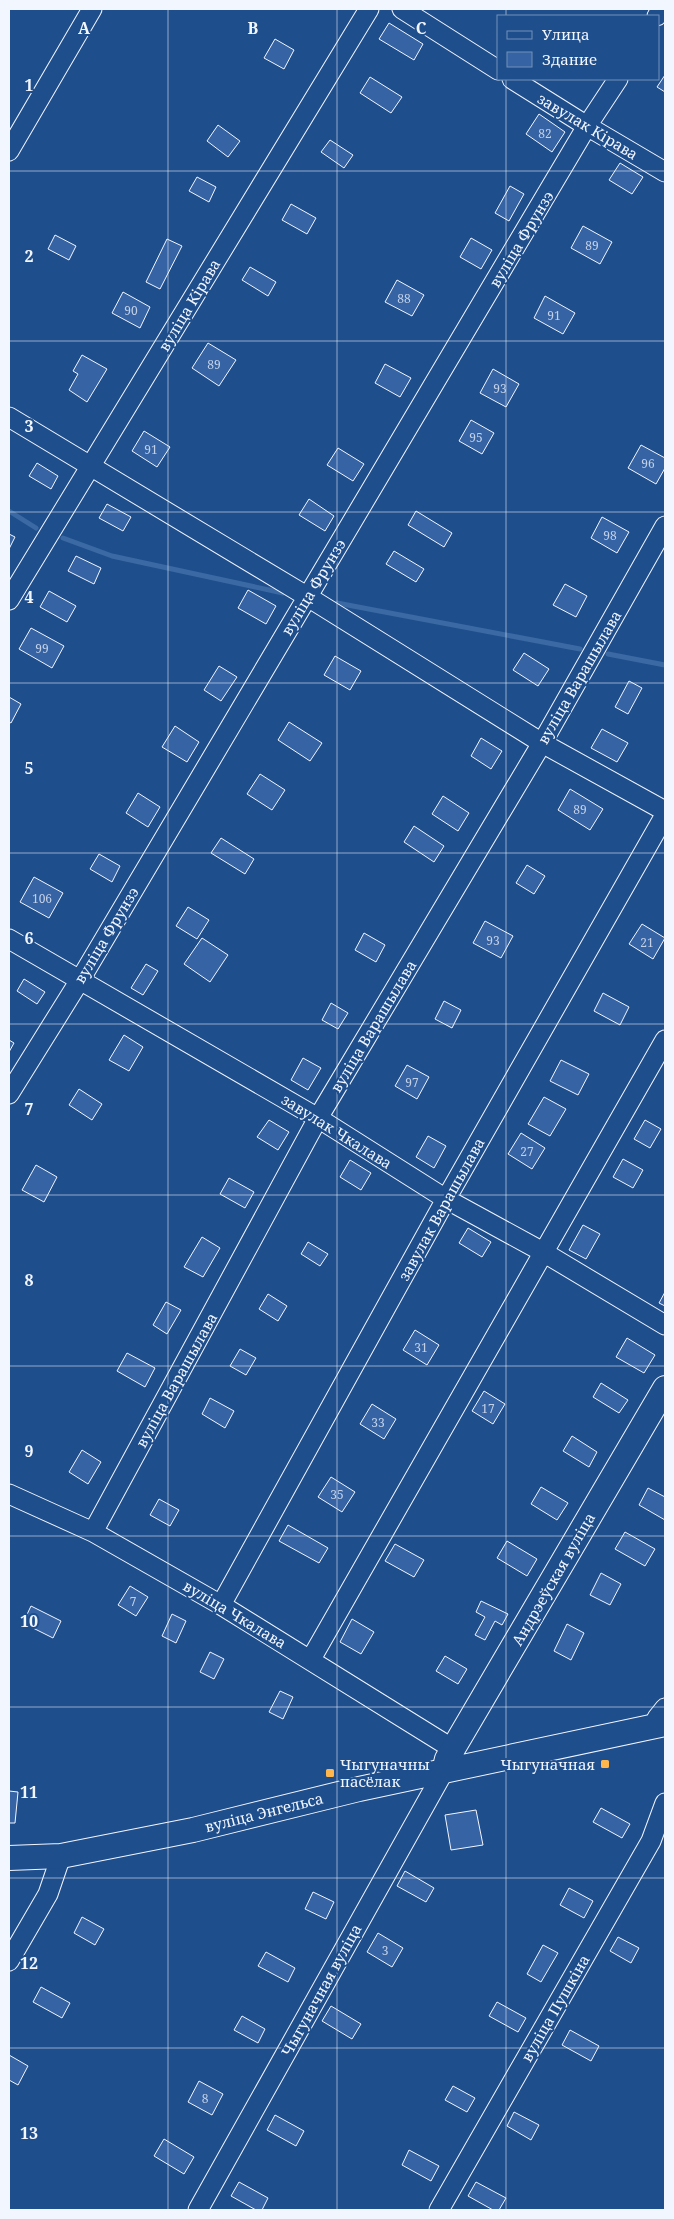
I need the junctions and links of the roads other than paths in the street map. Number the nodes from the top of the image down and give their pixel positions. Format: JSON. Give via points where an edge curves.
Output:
{"nodes":[{"id":1,"x":92,"y":9,"type":"edge"},
{"id":2,"x":369,"y":9,"type":"edge"},
{"id":3,"x":402,"y":9,"type":"edge"},
{"id":4,"x":497,"y":69,"type":"edge"},
{"id":5,"x":514,"y":80,"type":"edge"},
{"id":6,"x":617,"y":80,"type":"edge"},
{"id":7,"x":587,"y":126,"type":"junction"},
{"id":8,"x":9,"y":151,"type":"edge"},
{"id":9,"x":665,"y":172,"type":"edge"},
{"id":10,"x":9,"y":417,"type":"edge"},
{"id":11,"x":91,"y":465,"type":"junction"},
{"id":12,"x":665,"y":526,"type":"edge"},
{"id":13,"x":308,"y":597,"type":"junction"},
{"id":14,"x":9,"y":600,"type":"edge"},
{"id":15,"x":542,"y":743,"type":"junction"},
{"id":16,"x":665,"y":811,"type":"edge"},
{"id":17,"x":665,"y":815,"type":"edge"},
{"id":18,"x":9,"y":939,"type":"edge"},
{"id":19,"x":80,"y":980,"type":"junction"},
{"id":20,"x":665,"y":1040,"type":"edge"},
{"id":21,"x":9,"y":1094,"type":"edge"},
{"id":22,"x":318,"y":1118,"type":"junction"},
{"id":23,"x":446,"y":1199,"type":"junction"},
{"id":24,"x":543,"y":1252,"type":"junction"},
{"id":25,"x":665,"y":1325,"type":"edge"},
{"id":26,"x":665,"y":1388,"type":"edge"},
{"id":27,"x":9,"y":1494,"type":"edge"},
{"id":28,"x":93,"y":1532,"type":"junction"},
{"id":29,"x":221,"y":1605,"type":"junction"},
{"id":30,"x":311,"y":1659,"type":"junction"},
{"id":31,"x":662,"y":1719,"type":"edge"},
{"id":32,"x":453,"y":1749,"type":"junction"},
{"id":33,"x":444,"y":1771,"type":"junction"},
{"id":34,"x":665,"y":1803,"type":"edge"},
{"id":35,"x":60,"y":1856,"type":"junction"},
{"id":36,"x":9,"y":1858,"type":"edge"},
{"id":37,"x":9,"y":1961,"type":"edge"},
{"id":38,"x":198,"y":2210,"type":"edge"},
{"id":39,"x":440,"y":2210,"type":"edge"}],
"edges":[{"from":1,"to":8,"type":"street"},
{"from":2,"to":11,"type":"street","name":"вуліца Кірава"},
{"from":3,"to":4,"type":"street"},
{"from":5,"to":7,"type":"street","name":"завулак Кірава"},
{"from":6,"to":7,"type":"street","name":"вуліца Фрунзэ"},
{"from":7,"to":9,"type":"street","name":"завулак Кірава"},
{"from":7,"to":13,"type":"street","name":"вуліца Фрунзэ"},
{"from":10,"to":11,"type":"street"},
{"from":11,"to":13,"type":"street"},
{"from":11,"to":14,"type":"street","name":"вуліца Кірава"},
{"from":12,"to":15,"type":"street","name":"вуліца Варашылава"},
{"from":13,"to":15,"type":"street"},
{"from":13,"to":19,"type":"street","name":"вуліца Фрунзэ"},
{"from":15,"to":16,"type":"street"},
{"from":15,"to":22,"type":"street","name":"вуліца Варашылава"},
{"from":17,"to":23,"type":"street","name":"завулак Варашылава"},
{"from":18,"to":19,"type":"street","name":"завулак Чкалава"},
{"from":19,"to":21,"type":"street","name":"вуліца Фрунзэ"},
{"from":19,"to":22,"type":"street","name":"завулак Чкалава"},
{"from":20,"to":24,"type":"street"},
{"from":22,"to":23,"type":"street","name":"завулак Чкалава"},
{"from":22,"to":28,"type":"street","name":"вуліца Варашылава"},
{"from":23,"to":24,"type":"street","name":"завулак Чкалава"},
{"from":23,"to":29,"type":"street","name":"завулак Варашылава"},
{"from":24,"to":25,"type":"street","name":"завулак Чкалава"},
{"from":24,"to":30,"type":"street"},
{"from":26,"to":32,"type":"main road","name":"Андрэеўская вуліца"},
{"from":27,"to":28,"type":"street","name":"вуліца Чкалава"},
{"from":28,"to":29,"type":"street","name":"вуліца Чкалава"},
{"from":29,"to":30,"type":"street","name":"вуліца Чкалава"},
{"from":30,"to":32,"type":"street","name":"вуліца Чкалава"},
{"from":31,"to":33,"type":"main road","name":"вуліца Энгельса"},
{"from":32,"to":33,"type":"main road","name":"Андрэеўская вуліца"},
{"from":33,"to":35,"type":"main road","name":"вуліца Энгельса","via":[[193,1830]]},
{"from":33,"to":38,"type":"street","name":"Чыгуначная вуліца"},
{"from":34,"to":39,"type":"street","name":"вуліца Пушкіна","via":[[651,1840]]},
{"from":35,"to":36,"type":"main road","name":"вуліца Энгельса"},
{"from":35,"to":37,"type":"street","via":[[48,1894]]}]}
